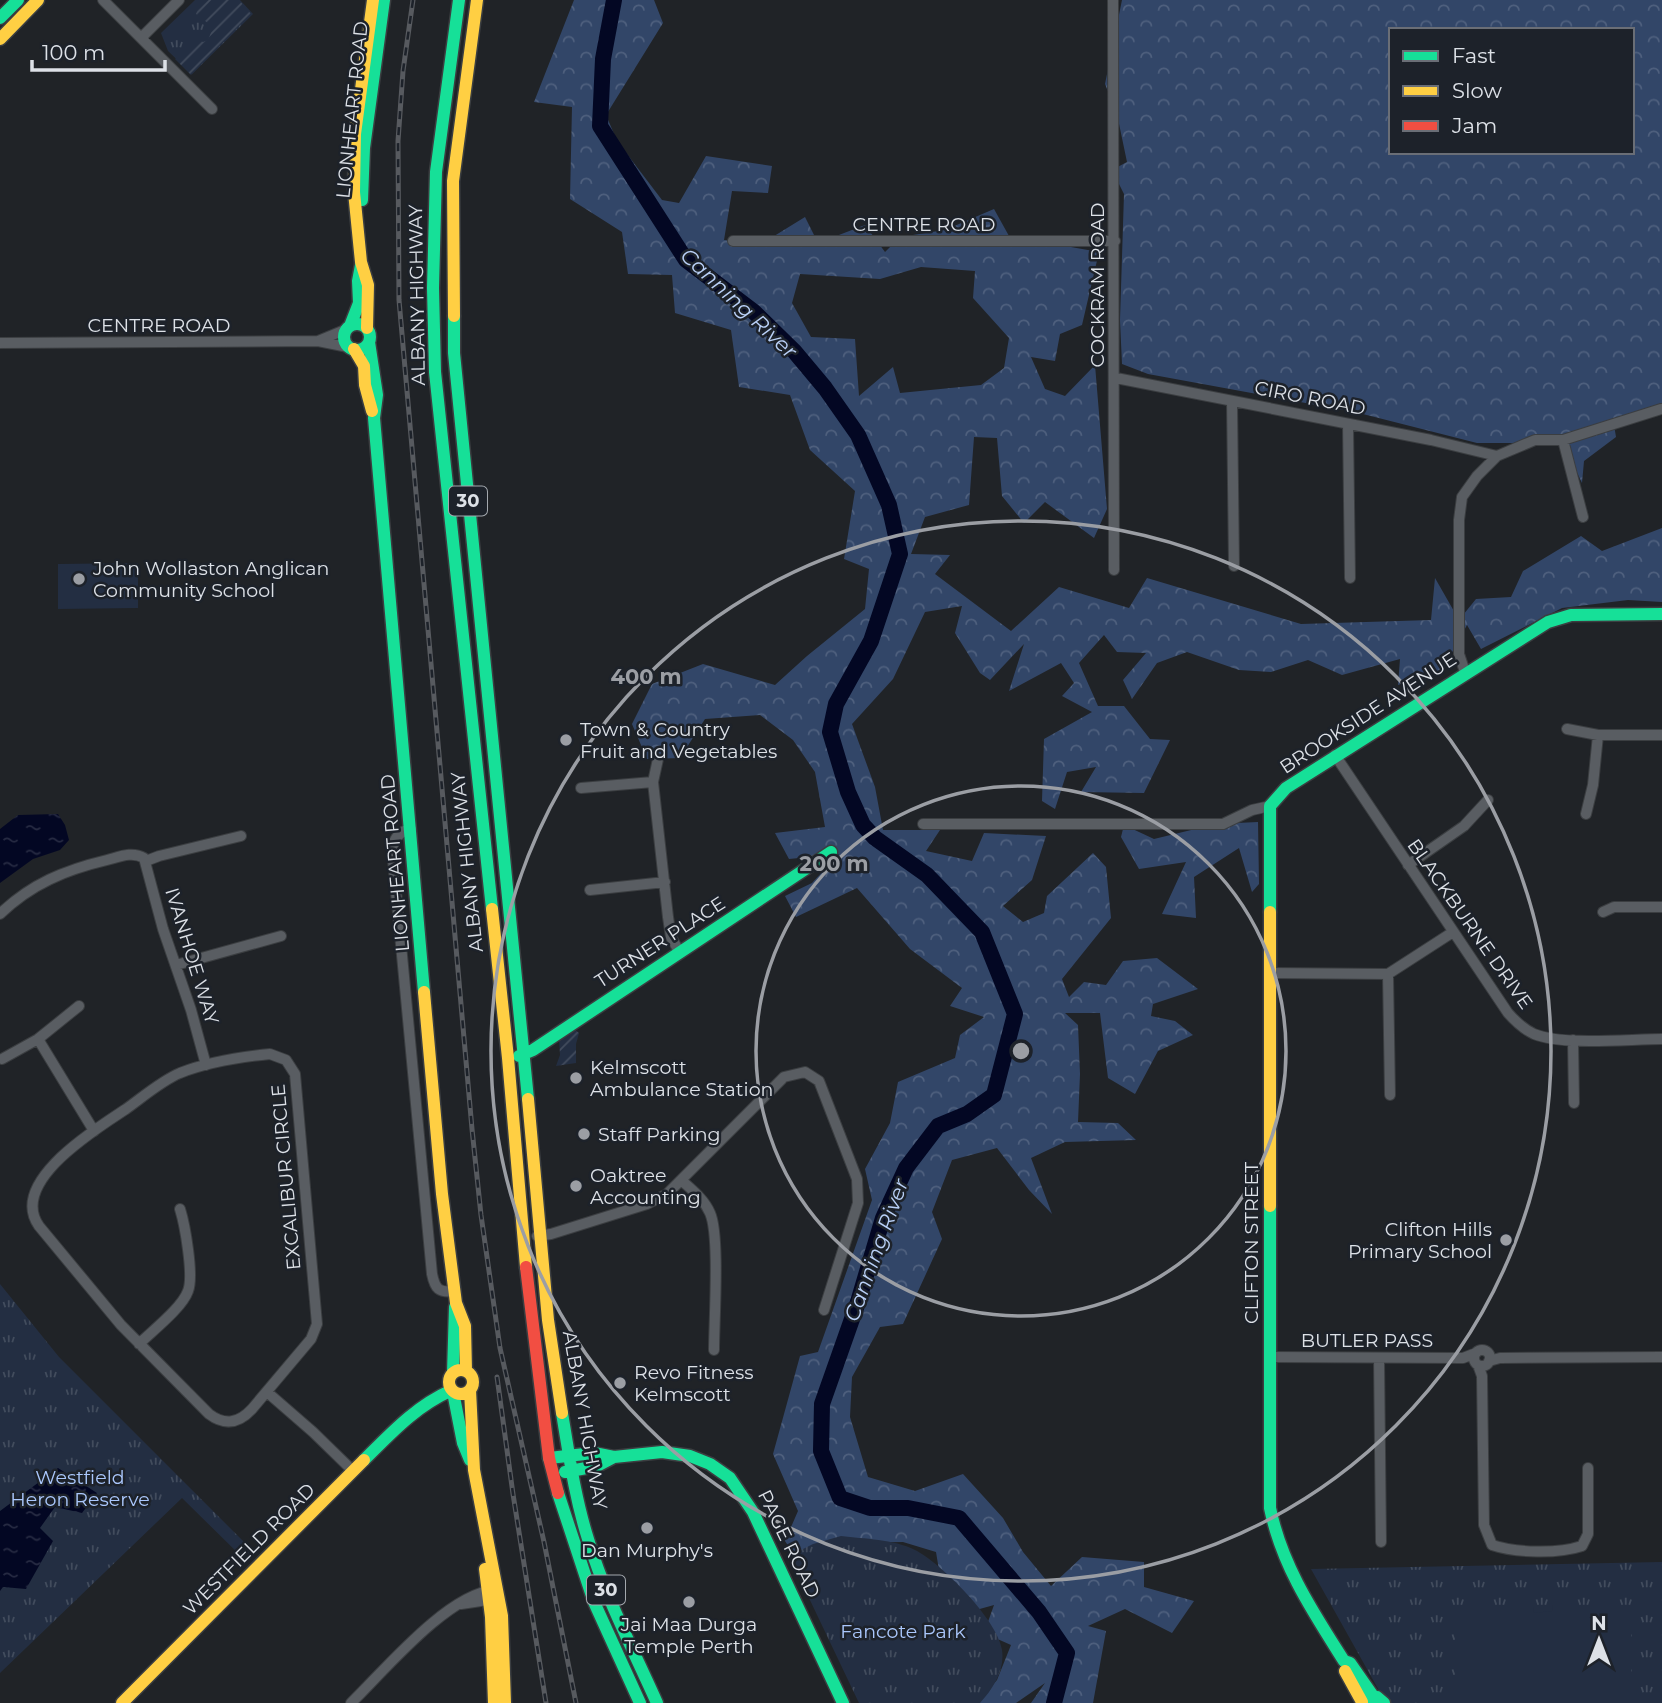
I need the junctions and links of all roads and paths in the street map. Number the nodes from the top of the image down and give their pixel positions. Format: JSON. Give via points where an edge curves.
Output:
{"nodes":[{"id":1,"x":18,"y":0,"type":"edge"},
{"id":2,"x":38,"y":0,"type":"edge"},
{"id":3,"x":179,"y":0,"type":"edge"},
{"id":4,"x":373,"y":0,"type":"edge"},
{"id":5,"x":384,"y":0,"type":"edge"},
{"id":6,"x":459,"y":0,"type":"edge"},
{"id":7,"x":477,"y":0,"type":"edge"},
{"id":8,"x":1113,"y":0,"type":"edge"},
{"id":9,"x":105,"y":1,"type":"edge"},
{"id":10,"x":0,"y":18,"type":"edge"},
{"id":11,"x":141,"y":38,"type":"junction"},
{"id":12,"x":0,"y":39,"type":"edge"},
{"id":13,"x":212,"y":109,"type":"dead end"},
{"id":14,"x":358,"y":225,"type":"junction"},
{"id":15,"x":733,"y":241,"type":"dead end"},
{"id":16,"x":1115,"y":241,"type":"junction"},
{"id":17,"x":361,"y":262,"type":"junction"},
{"id":18,"x":349,"y":328,"type":"junction"},
{"id":19,"x":367,"y":328,"type":"junction"},
{"id":20,"x":453,"y":334,"type":"junction"},
{"id":21,"x":434,"y":336,"type":"junction"},
{"id":22,"x":318,"y":341,"type":"junction"},
{"id":23,"x":369,"y":342,"type":"junction"},
{"id":24,"x":0,"y":343,"type":"edge"},
{"id":25,"x":351,"y":348,"type":"junction"},
{"id":26,"x":1115,"y":378,"type":"junction"},
{"id":27,"x":1232,"y":401,"type":"junction"},
{"id":28,"x":1661,"y":409,"type":"edge"},
{"id":29,"x":374,"y":418,"type":"junction"},
{"id":30,"x":1348,"y":424,"type":"junction"},
{"id":31,"x":1563,"y":440,"type":"junction"},
{"id":32,"x":1497,"y":456,"type":"junction"},
{"id":33,"x":1583,"y":517,"type":"dead end"},
{"id":34,"x":1234,"y":566,"type":"dead end"},
{"id":35,"x":1114,"y":570,"type":"dead end"},
{"id":36,"x":1350,"y":578,"type":"dead end"},
{"id":37,"x":1662,"y":614,"type":"edge"},
{"id":38,"x":1465,"y":672,"type":"junction"},
{"id":39,"x":1566,"y":729,"type":"dead end"},
{"id":40,"x":1598,"y":735,"type":"junction"},
{"id":41,"x":1662,"y":735,"type":"edge"},
{"id":42,"x":1335,"y":755,"type":"junction"},
{"id":43,"x":495,"y":756,"type":"junction"},
{"id":44,"x":475,"y":759,"type":"junction"},
{"id":45,"x":658,"y":759,"type":"dead end"},
{"id":46,"x":653,"y":782,"type":"junction"},
{"id":47,"x":581,"y":788,"type":"dead end"},
{"id":48,"x":1488,"y":800,"type":"dead end"},
{"id":49,"x":1270,"y":806,"type":"junction"},
{"id":50,"x":1586,"y":814,"type":"dead end"},
{"id":51,"x":923,"y":824,"type":"dead end"},
{"id":52,"x":411,"y":829,"type":"junction"},
{"id":53,"x":241,"y":836,"type":"dead end"},
{"id":54,"x":831,"y":852,"type":"dead end"},
{"id":55,"x":145,"y":860,"type":"junction"},
{"id":56,"x":1408,"y":865,"type":"junction"},
{"id":57,"x":665,"y":882,"type":"junction"},
{"id":58,"x":590,"y":890,"type":"dead end"},
{"id":59,"x":1662,"y":907,"type":"edge"},
{"id":60,"x":1603,"y":912,"type":"dead end"},
{"id":61,"x":0,"y":914,"type":"edge"},
{"id":62,"x":1453,"y":932,"type":"junction"},
{"id":63,"x":281,"y":936,"type":"dead end"},
{"id":64,"x":680,"y":953,"type":"junction"},
{"id":65,"x":176,"y":965,"type":"junction"},
{"id":66,"x":1270,"y":973,"type":"junction"},
{"id":67,"x":1388,"y":974,"type":"junction"},
{"id":68,"x":79,"y":1006,"type":"dead end"},
{"id":69,"x":38,"y":1039,"type":"junction"},
{"id":70,"x":1662,"y":1039,"type":"edge"},
{"id":71,"x":1573,"y":1040,"type":"junction"},
{"id":72,"x":524,"y":1056,"type":"junction"},
{"id":73,"x":508,"y":1058,"type":"junction"},
{"id":74,"x":2,"y":1059,"type":"dead end"},
{"id":75,"x":206,"y":1065,"type":"junction"},
{"id":76,"x":1390,"y":1095,"type":"dead end"},
{"id":77,"x":1574,"y":1103,"type":"dead end"},
{"id":78,"x":94,"y":1131,"type":"junction"},
{"id":79,"x":681,"y":1180,"type":"junction"},
{"id":80,"x":180,"y":1209,"type":"dead end"},
{"id":81,"x":540,"y":1235,"type":"junction"},
{"id":82,"x":523,"y":1237,"type":"junction"},
{"id":83,"x":455,"y":1297,"type":"junction"},
{"id":84,"x":824,"y":1310,"type":"dead end"},
{"id":85,"x":139,"y":1344,"type":"junction"},
{"id":86,"x":714,"y":1350,"type":"dead end"},
{"id":87,"x":1270,"y":1357,"type":"junction"},
{"id":88,"x":1662,"y":1357,"type":"edge"},
{"id":89,"x":1378,"y":1358,"type":"junction"},
{"id":90,"x":1485,"y":1360,"type":"junction"},
{"id":91,"x":455,"y":1381,"type":"junction"},
{"id":92,"x":470,"y":1390,"type":"junction"},
{"id":93,"x":267,"y":1392,"type":"junction"},
{"id":94,"x":569,"y":1455,"type":"junction"},
{"id":95,"x":614,"y":1457,"type":"junction"},
{"id":96,"x":549,"y":1458,"type":"junction"},
{"id":97,"x":1588,"y":1468,"type":"dead end"},
{"id":98,"x":474,"y":1470,"type":"junction"},
{"id":99,"x":354,"y":1471,"type":"junction"},
{"id":100,"x":571,"y":1471,"type":"junction"},
{"id":101,"x":553,"y":1473,"type":"junction"},
{"id":102,"x":1381,"y":1542,"type":"dead end"},
{"id":103,"x":493,"y":1594,"type":"junction"},
{"id":104,"x":651,"y":1690,"type":"junction"},
{"id":105,"x":638,"y":1700,"type":"edge"},
{"id":106,"x":498,"y":1701,"type":"edge"},
{"id":107,"x":1370,"y":1701,"type":"edge"},
{"id":108,"x":122,"y":1703,"type":"edge"},
{"id":109,"x":351,"y":1703,"type":"edge"},
{"id":110,"x":657,"y":1703,"type":"edge"},
{"id":111,"x":843,"y":1703,"type":"edge"}],
"edges":[{"from":1,"to":10,"type":"main road"},
{"from":2,"to":12,"type":"main road"},
{"from":3,"to":11,"type":"street"},
{"from":4,"to":14,"type":"main road","name":"LIONHEART ROAD","via":[[355,134]]},
{"from":5,"to":14,"type":"main road","name":"LIONHEART ROAD"},
{"from":6,"to":21,"type":"main road","name":"ALBANY HIGHWAY","number":"30","via":[[436,172]]},
{"from":7,"to":20,"type":"main road","name":"ALBANY HIGHWAY","number":"30","via":[[453,181]]},
{"from":8,"to":16,"type":"street","name":"COCKRAM ROAD"},
{"from":9,"to":11,"type":"street"},
{"from":11,"to":13,"type":"street"},
{"from":14,"to":17,"type":"main road","name":"LIONHEART ROAD"},
{"from":15,"to":16,"type":"street","name":"CENTRE ROAD"},
{"from":16,"to":26,"type":"street","name":"COCKRAM ROAD"},
{"from":17,"to":18,"type":"main road","name":"LIONHEART ROAD","via":[[359,303]]},
{"from":17,"to":19,"type":"main road","name":"LIONHEART ROAD","via":[[368,285]]},
{"from":18,"to":19,"type":"main road"},
{"from":18,"to":22,"type":"street","name":"CENTRE ROAD"},
{"from":18,"to":25,"type":"main road","via":[[344,340]]},
{"from":19,"to":23,"type":"main road"},
{"from":20,"to":21,"type":"main road"},
{"from":20,"to":43,"type":"main road","name":"ALBANY HIGHWAY","number":"30"},
{"from":21,"to":44,"type":"main road","name":"ALBANY HIGHWAY","number":"30"},
{"from":22,"to":24,"type":"street","name":"CENTRE ROAD"},
{"from":22,"to":25,"type":"street","name":"CENTRE ROAD"},
{"from":23,"to":25,"type":"main road","via":[[364,348]]},
{"from":23,"to":29,"type":"main road","name":"LIONHEART ROAD","via":[[377,396]]},
{"from":25,"to":29,"type":"main road","name":"LIONHEART ROAD","via":[[364,366]]},
{"from":26,"to":27,"type":"street","name":"CIRO ROAD"},
{"from":26,"to":35,"type":"street","name":"COCKRAM ROAD"},
{"from":27,"to":30,"type":"street","name":"CIRO ROAD"},
{"from":27,"to":34,"type":"street"},
{"from":28,"to":31,"type":"street"},
{"from":29,"to":52,"type":"main road","name":"LIONHEART ROAD"},
{"from":30,"to":32,"type":"street","name":"CIRO ROAD"},
{"from":30,"to":36,"type":"street"},
{"from":31,"to":32,"type":"street","via":[[1535,440]]},
{"from":31,"to":33,"type":"street"},
{"from":32,"to":38,"type":"street","via":[[1462,497],[1458,645]]},
{"from":37,"to":38,"type":"main road","name":"BROOKSIDE AVENUE","via":[[1559,617]]},
{"from":38,"to":42,"type":"main road","name":"BROOKSIDE AVENUE"},
{"from":39,"to":40,"type":"street"},
{"from":40,"to":41,"type":"street"},
{"from":40,"to":50,"type":"street"},
{"from":42,"to":49,"type":"main road","name":"BROOKSIDE AVENUE","via":[[1286,788]]},
{"from":42,"to":56,"type":"street","name":"BLACKBURNE DRIVE"},
{"from":43,"to":44,"type":"main road"},
{"from":43,"to":72,"type":"main road","name":"ALBANY HIGHWAY","number":"30"},
{"from":44,"to":73,"type":"main road","name":"ALBANY HIGHWAY","number":"30"},
{"from":45,"to":46,"type":"street"},
{"from":46,"to":47,"type":"street"},
{"from":46,"to":57,"type":"street"},
{"from":48,"to":56,"type":"street","via":[[1464,826]]},
{"from":49,"to":51,"type":"street","name":"BROOKSIDE AVENUE","via":[[1223,824]]},
{"from":49,"to":66,"type":"main road","name":"CLIFTON STREET"},
{"from":52,"to":83,"type":"main road","name":"LIONHEART ROAD"},
{"from":52,"to":83,"type":"street","via":[[393,842],[432,1275],[439,1290]]},
{"from":53,"to":55,"type":"street"},
{"from":54,"to":64,"type":"main road","name":"TURNER PLACE"},
{"from":55,"to":61,"type":"street","via":[[128,855],[63,872],[35,886]]},
{"from":55,"to":65,"type":"street","name":"IVANHOE WAY"},
{"from":56,"to":62,"type":"street","name":"BLACKBURNE DRIVE"},
{"from":57,"to":58,"type":"street"},
{"from":57,"to":64,"type":"street","via":[[670,933]]},
{"from":59,"to":60,"type":"street","via":[[1614,907]]},
{"from":62,"to":67,"type":"street"},
{"from":62,"to":71,"type":"street","name":"BLACKBURNE DRIVE","via":[[1519,1026],[1534,1034]]},
{"from":63,"to":65,"type":"street"},
{"from":64,"to":72,"type":"main road","name":"TURNER PLACE"},
{"from":65,"to":75,"type":"street","name":"IVANHOE WAY"},
{"from":66,"to":67,"type":"street"},
{"from":66,"to":87,"type":"main road","name":"CLIFTON STREET"},
{"from":67,"to":76,"type":"street"},
{"from":68,"to":69,"type":"street"},
{"from":69,"to":74,"type":"street"},
{"from":69,"to":78,"type":"street"},
{"from":70,"to":71,"type":"street","name":"BLACKBURNE DRIVE"},
{"from":71,"to":77,"type":"street"},
{"from":72,"to":73,"type":"main road","name":"TURNER PLACE"},
{"from":72,"to":81,"type":"main road","name":"ALBANY HIGHWAY","number":"30"},
{"from":73,"to":82,"type":"main road","name":"ALBANY HIGHWAY","number":"30"},
{"from":75,"to":78,"type":"street","name":"EXCALIBUR CIRCLE","via":[[174,1076]]},
{"from":75,"to":93,"type":"street","name":"EXCALIBUR CIRCLE","via":[[273,1054],[286,1060],[295,1074],[317,1324],[311,1339]]},
{"from":78,"to":85,"type":"street","name":"EXCALIBUR CIRCLE","via":[[48,1172],[32,1197],[31,1211],[47,1237]]},
{"from":79,"to":81,"type":"street","via":[[658,1199]]},
{"from":79,"to":84,"type":"street","via":[[784,1077],[799,1072],[819,1081],[857,1179],[858,1203]]},
{"from":79,"to":86,"type":"street","via":[[711,1215],[715,1236]]},
{"from":80,"to":85,"type":"street","via":[[186,1234],[188,1291]]},
{"from":81,"to":82,"type":"street"},
{"from":81,"to":94,"type":"main road","name":"ALBANY HIGHWAY","number":"30"},
{"from":82,"to":96,"type":"main road","name":"ALBANY HIGHWAY","number":"30"},
{"from":83,"to":91,"type":"main road","name":"LIONHEART ROAD"},
{"from":85,"to":93,"type":"street","name":"EXCALIBUR CIRCLE","via":[[209,1414],[222,1421],[241,1419]]},
{"from":87,"to":89,"type":"street","name":"BUTLER PASS"},
{"from":87,"to":107,"type":"main road","name":"CLIFTON STREET","via":[[1273,1528],[1286,1563],[1344,1661],[1343,1667]]},
{"from":88,"to":90,"type":"street","name":"BUTLER PASS"},
{"from":89,"to":90,"type":"street","name":"BUTLER PASS"},
{"from":89,"to":102,"type":"street"},
{"from":90,"to":97,"type":"street","via":[[1484,1525],[1492,1545],[1508,1550],[1582,1546],[1588,1534]]},
{"from":91,"to":92,"type":"main road","via":[[462,1394]]},
{"from":91,"to":92,"type":"main road","via":[[472,1379]]},
{"from":91,"to":98,"type":"main road","via":[[463,1443]]},
{"from":91,"to":99,"type":"main road","name":"WESTFIELD ROAD","via":[[402,1422]]},
{"from":92,"to":98,"type":"main road"},
{"from":93,"to":99,"type":"street"},
{"from":94,"to":95,"type":"main road","name":"PAGE ROAD"},
{"from":94,"to":96,"type":"main road","name":"PAGE ROAD"},
{"from":94,"to":100,"type":"main road","name":"ALBANY HIGHWAY","number":"30"},
{"from":95,"to":100,"type":"main road","name":"PAGE ROAD"},
{"from":95,"to":111,"type":"main road","name":"PAGE ROAD","via":[[676,1453],[703,1460],[730,1478],[753,1512]]},
{"from":96,"to":101,"type":"main road","name":"ALBANY HIGHWAY","number":"30"},
{"from":98,"to":103,"type":"main road"},
{"from":99,"to":108,"type":"main road","name":"WESTFIELD ROAD"},
{"from":100,"to":101,"type":"main road","name":"PAGE ROAD"},
{"from":100,"to":104,"type":"main road","name":"ALBANY HIGHWAY","number":"30","via":[[598,1570]]},
{"from":101,"to":105,"type":"main road","name":"ALBANY HIGHWAY","number":"30","via":[[594,1602]]},
{"from":103,"to":106,"type":"main road"},
{"from":103,"to":106,"type":"main road","via":[[505,1648],[498,1653]]},
{"from":103,"to":109,"type":"street","via":[[457,1604],[442,1614]]},
{"from":104,"to":105,"type":"main road"},
{"from":104,"to":110,"type":"main road","name":"ALBANY HIGHWAY","number":"30"}]}
